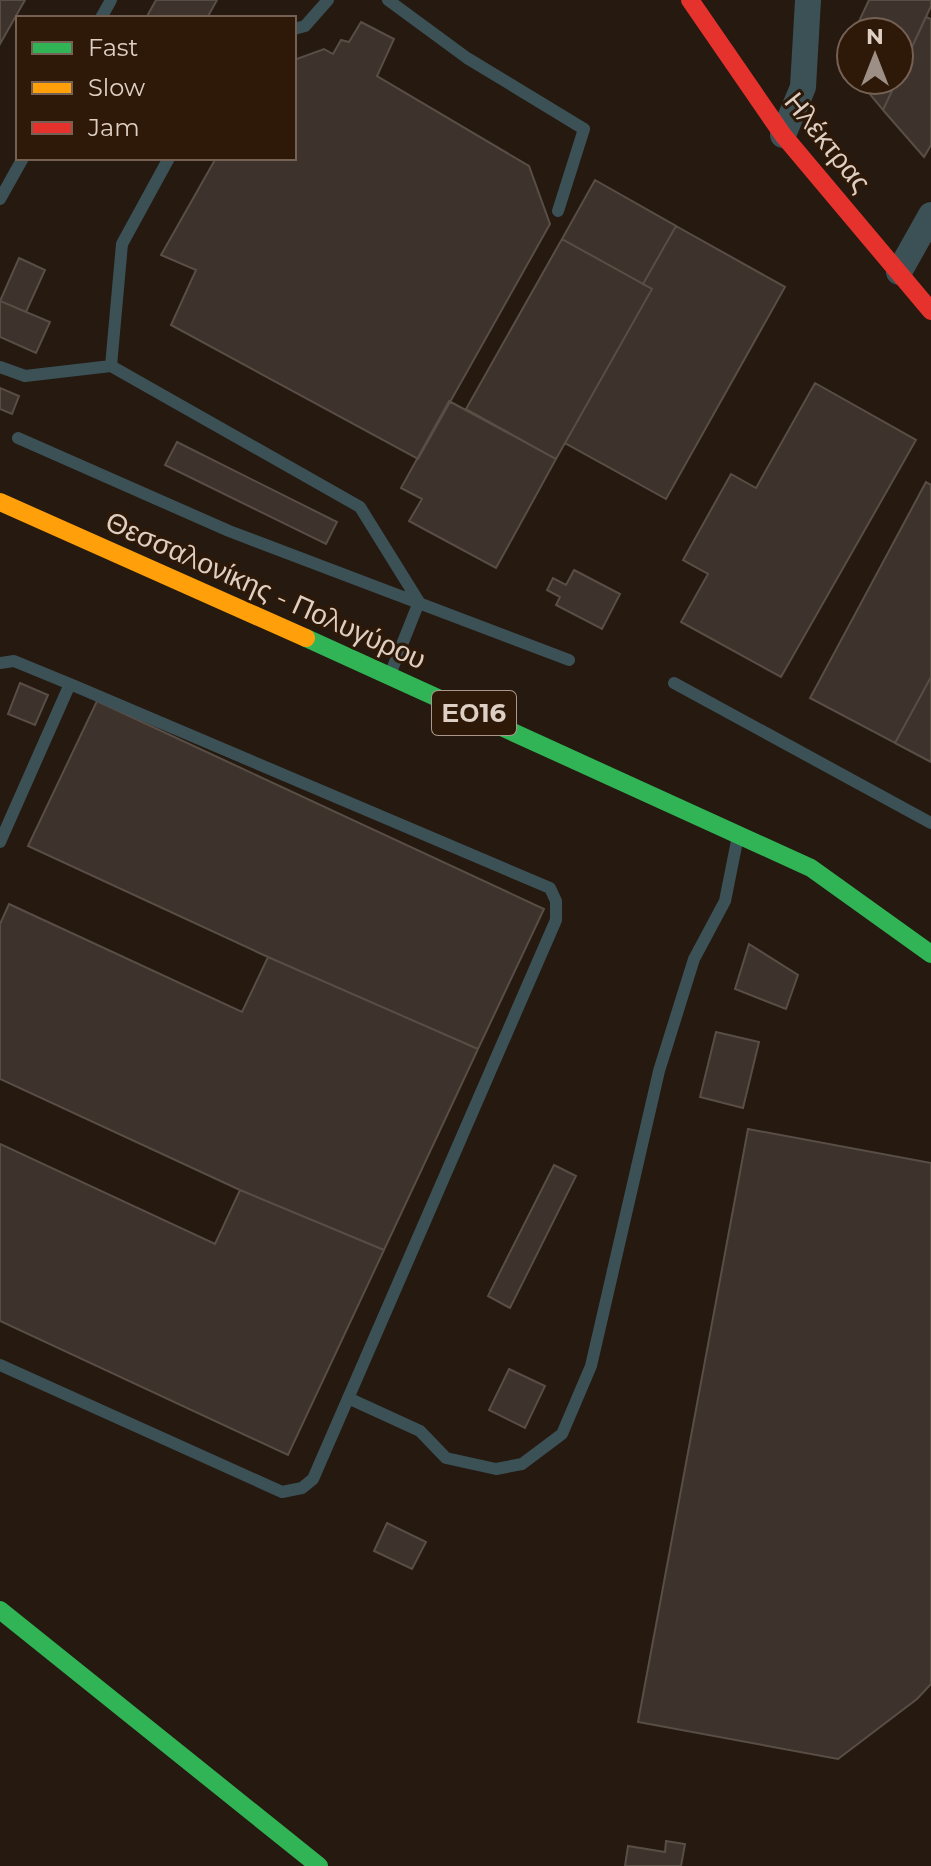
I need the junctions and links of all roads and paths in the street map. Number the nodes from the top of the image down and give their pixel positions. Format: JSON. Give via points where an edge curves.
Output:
{"nodes":[{"id":1,"x":328,"y":0,"type":"edge"},
{"id":2,"x":388,"y":0,"type":"edge"},
{"id":3,"x":690,"y":0,"type":"edge"},
{"id":4,"x":808,"y":0,"type":"edge"},
{"id":5,"x":296,"y":28,"type":"edge"},
{"id":6,"x":783,"y":135,"type":"junction"},
{"id":7,"x":22,"y":160,"type":"edge"},
{"id":8,"x":168,"y":160,"type":"edge"},
{"id":9,"x":0,"y":199,"type":"edge"},
{"id":10,"x":558,"y":211,"type":"dead end"},
{"id":11,"x":931,"y":215,"type":"edge"},
{"id":12,"x":899,"y":272,"type":"junction"},
{"id":13,"x":931,"y":311,"type":"edge"},
{"id":14,"x":111,"y":366,"type":"junction"},
{"id":15,"x":0,"y":367,"type":"edge"},
{"id":16,"x":18,"y":438,"type":"dead end"},
{"id":17,"x":0,"y":502,"type":"edge"},
{"id":18,"x":419,"y":602,"type":"junction"},
{"id":19,"x":569,"y":660,"type":"dead end"},
{"id":20,"x":0,"y":663,"type":"edge"},
{"id":21,"x":390,"y":675,"type":"junction"},
{"id":22,"x":674,"y":683,"type":"dead end"},
{"id":23,"x":70,"y":684,"type":"junction"},
{"id":24,"x":931,"y":823,"type":"edge"},
{"id":25,"x":738,"y":833,"type":"junction"},
{"id":26,"x":0,"y":842,"type":"edge"},
{"id":27,"x":931,"y":954,"type":"edge"},
{"id":28,"x":0,"y":1365,"type":"edge"},
{"id":29,"x":348,"y":1398,"type":"junction"},
{"id":30,"x":0,"y":1610,"type":"edge"},
{"id":31,"x":319,"y":1866,"type":"edge"}],
"edges":[{"from":1,"to":5,"type":"lane","via":[[305,26]]},
{"from":2,"to":10,"type":"lane","via":[[467,58],[584,129]]},
{"from":3,"to":6,"type":"main road","name":"Ηλέκτρας"},
{"from":4,"to":6,"type":"street","via":[[803,87]]},
{"from":6,"to":12,"type":"main road","name":"Ηλέκτρας"},
{"from":7,"to":9,"type":"lane"},
{"from":8,"to":14,"type":"lane","via":[[122,244]]},
{"from":11,"to":12,"type":"street"},
{"from":12,"to":13,"type":"main road","name":"Ηλέκτρας"},
{"from":14,"to":15,"type":"lane","via":[[25,376]]},
{"from":14,"to":18,"type":"lane","via":[[360,507]]},
{"from":16,"to":18,"type":"lane","via":[[229,531]]},
{"from":17,"to":21,"type":"main road","name":"Θεσσαλονίκης - Πολυγύρου","number":"ΕΟ16"},
{"from":18,"to":19,"type":"lane"},
{"from":18,"to":21,"type":"lane"},
{"from":20,"to":23,"type":"lane","via":[[14,661]]},
{"from":21,"to":25,"type":"main road","name":"Θεσσαλονίκης - Πολυγύρου","number":"ΕΟ16"},
{"from":22,"to":24,"type":"lane"},
{"from":23,"to":26,"type":"lane"},
{"from":23,"to":29,"type":"lane","via":[[550,888],[556,901],[556,920]]},
{"from":25,"to":27,"type":"main road","name":"Θεσσαλονίκης - Πολυγύρου","number":"ΕΟ16","via":[[811,868]]},
{"from":25,"to":29,"type":"lane","via":[[725,901],[694,959],[659,1071],[591,1366],[562,1434],[522,1464],[496,1469],[446,1458],[420,1431]]},
{"from":28,"to":29,"type":"lane","via":[[282,1492],[302,1488],[313,1479]]},
{"from":30,"to":31,"type":"main road"}]}
